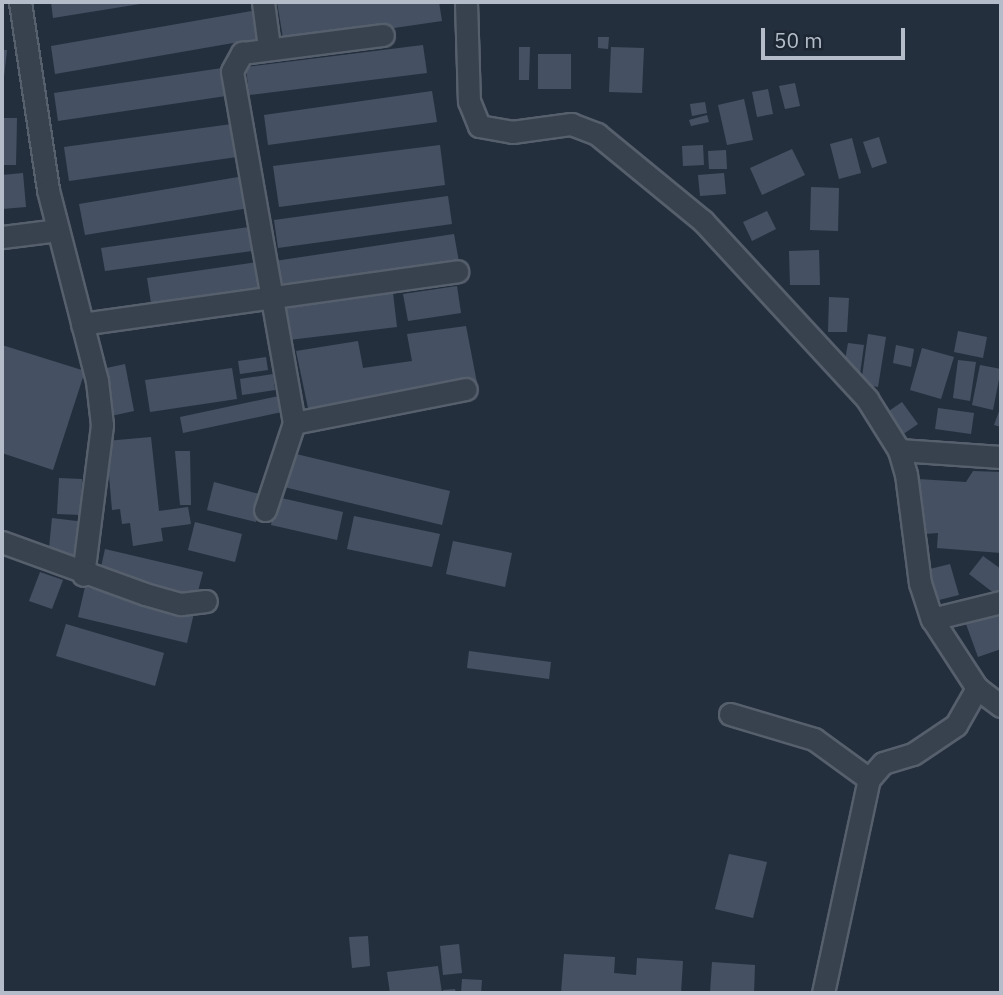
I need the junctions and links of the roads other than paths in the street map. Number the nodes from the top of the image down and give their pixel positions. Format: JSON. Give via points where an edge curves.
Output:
{"nodes":[{"id":1,"x":20,"y":2,"type":"edge"},
{"id":2,"x":263,"y":2,"type":"edge"},
{"id":3,"x":466,"y":2,"type":"edge"},
{"id":4,"x":383,"y":35,"type":"dead end"},
{"id":5,"x":269,"y":47,"type":"junction"},
{"id":6,"x":58,"y":230,"type":"junction"},
{"id":7,"x":2,"y":237,"type":"edge"},
{"id":8,"x":457,"y":271,"type":"dead end"},
{"id":9,"x":271,"y":299,"type":"junction"},
{"id":10,"x":82,"y":324,"type":"junction"},
{"id":11,"x":466,"y":389,"type":"dead end"},
{"id":12,"x":295,"y":423,"type":"junction"},
{"id":13,"x":899,"y":450,"type":"junction"},
{"id":14,"x":1001,"y":457,"type":"edge"},
{"id":15,"x":265,"y":510,"type":"dead end"},
{"id":16,"x":2,"y":542,"type":"edge"},
{"id":17,"x":83,"y":575,"type":"junction"},
{"id":18,"x":206,"y":601,"type":"dead end"},
{"id":19,"x":1001,"y":602,"type":"edge"},
{"id":20,"x":932,"y":619,"type":"junction"},
{"id":21,"x":977,"y":688,"type":"junction"},
{"id":22,"x":1001,"y":706,"type":"edge"},
{"id":23,"x":730,"y":714,"type":"dead end"},
{"id":24,"x":869,"y":779,"type":"junction"},
{"id":25,"x":823,"y":993,"type":"edge"}],
"edges":[{"from":1,"to":6,"type":"street"},
{"from":2,"to":5,"type":"street"},
{"from":3,"to":13,"type":"street","via":[[469,101],[480,126],[512,132],[556,124],[586,127],[632,160],[704,220],[867,399]]},
{"from":4,"to":5,"type":"street"},
{"from":5,"to":9,"type":"street","via":[[242,53],[235,61],[231,83]]},
{"from":6,"to":7,"type":"street"},
{"from":6,"to":10,"type":"street"},
{"from":8,"to":9,"type":"street"},
{"from":9,"to":10,"type":"street"},
{"from":9,"to":12,"type":"street"},
{"from":10,"to":17,"type":"street","via":[[97,381],[102,425]]},
{"from":11,"to":12,"type":"street"},
{"from":12,"to":15,"type":"street"},
{"from":13,"to":14,"type":"street"},
{"from":13,"to":20,"type":"street","via":[[920,583]]},
{"from":16,"to":17,"type":"street"},
{"from":17,"to":18,"type":"street","via":[[181,604]]},
{"from":19,"to":20,"type":"street"},
{"from":20,"to":21,"type":"street"},
{"from":21,"to":22,"type":"street"},
{"from":21,"to":24,"type":"street","via":[[956,725],[913,754],[883,763]]},
{"from":23,"to":24,"type":"street","via":[[814,739]]},
{"from":24,"to":25,"type":"street"}]}
